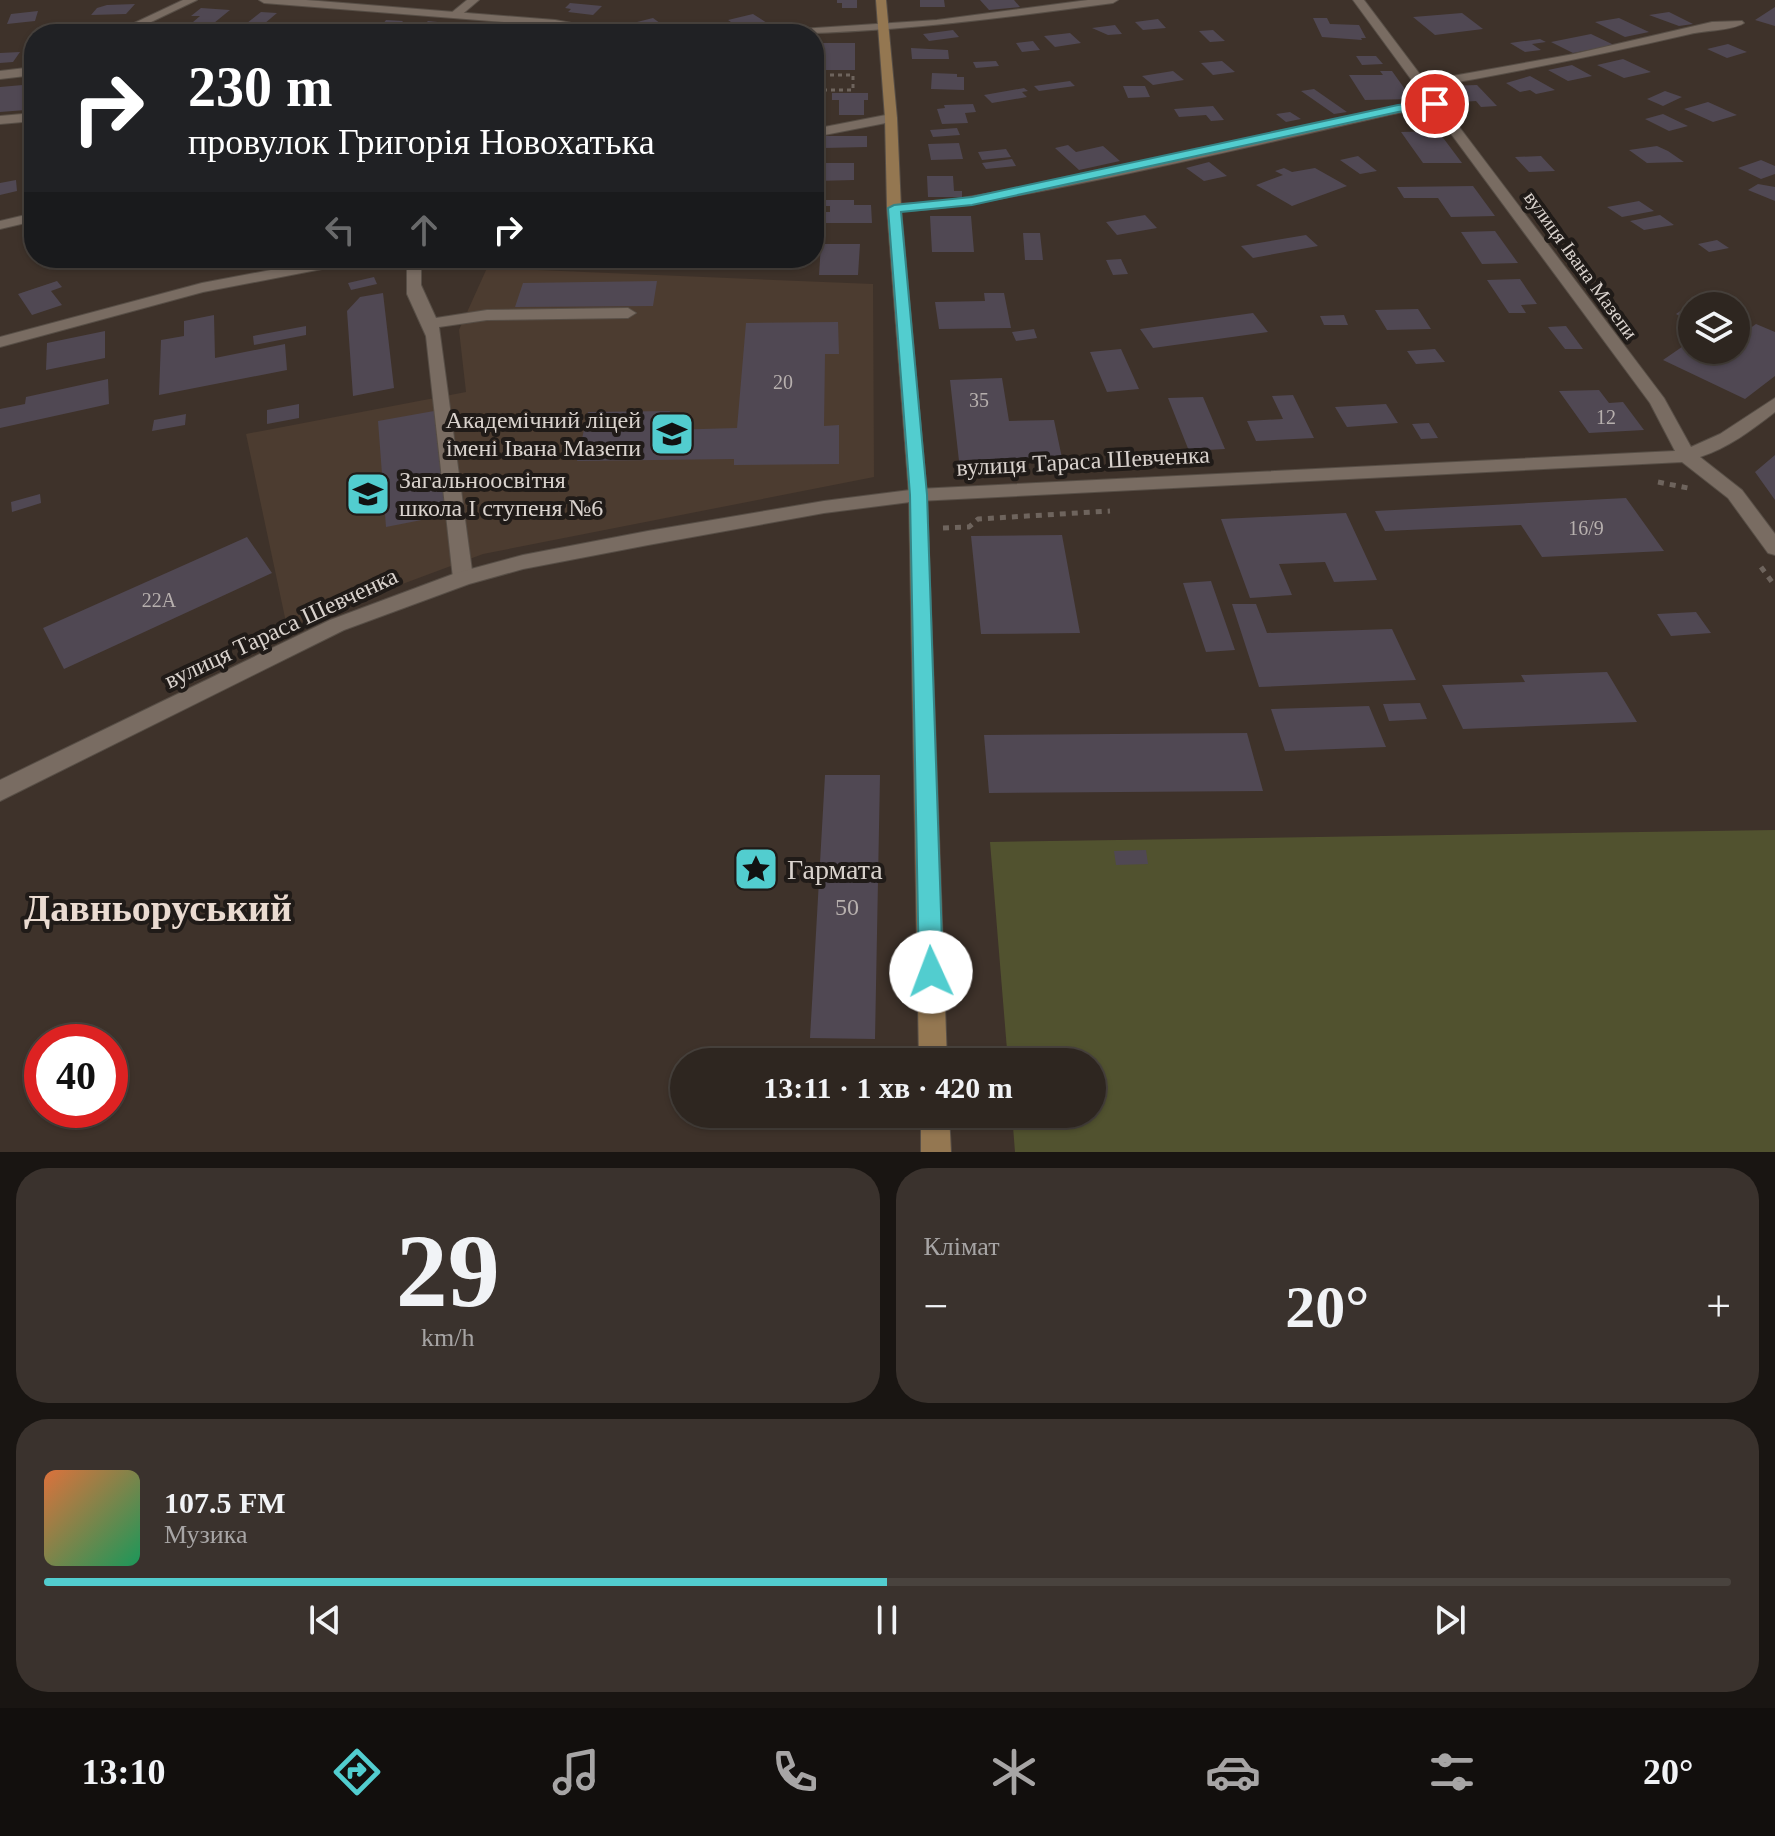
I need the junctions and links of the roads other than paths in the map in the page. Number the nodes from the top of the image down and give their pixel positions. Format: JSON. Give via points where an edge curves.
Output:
{"nodes":[{"id":1,"x":192,"y":0,"type":"edge"},
{"id":2,"x":264,"y":0,"type":"edge"},
{"id":3,"x":474,"y":0,"type":"edge"},
{"id":4,"x":881,"y":0,"type":"edge"},
{"id":5,"x":1113,"y":0,"type":"edge"},
{"id":6,"x":1358,"y":0,"type":"edge"},
{"id":7,"x":455,"y":15,"type":"junction"},
{"id":8,"x":1738,"y":23,"type":"dead end"},
{"id":9,"x":139,"y":24,"type":"edge"},
{"id":10,"x":561,"y":24,"type":"edge"},
{"id":11,"x":883,"y":26,"type":"junction"},
{"id":12,"x":824,"y":30,"type":"edge"},
{"id":13,"x":24,"y":72,"type":"edge"},
{"id":14,"x":0,"y":75,"type":"edge"},
{"id":15,"x":1421,"y":85,"type":"junction"},
{"id":16,"x":1435,"y":104,"type":"junction"},
{"id":17,"x":24,"y":118,"type":"edge"},
{"id":18,"x":891,"y":118,"type":"junction"},
{"id":19,"x":0,"y":120,"type":"edge"},
{"id":20,"x":824,"y":131,"type":"edge"},
{"id":21,"x":894,"y":208,"type":"junction"},
{"id":22,"x":24,"y":219,"type":"edge"},
{"id":23,"x":0,"y":225,"type":"edge"},
{"id":24,"x":306,"y":268,"type":"edge"},
{"id":25,"x":414,"y":268,"type":"edge"},
{"id":26,"x":628,"y":313,"type":"dead end"},
{"id":27,"x":431,"y":323,"type":"junction"},
{"id":28,"x":0,"y":342,"type":"edge"},
{"id":29,"x":1775,"y":403,"type":"edge"},
{"id":30,"x":1687,"y":456,"type":"junction"},
{"id":31,"x":918,"y":495,"type":"junction"},
{"id":32,"x":1775,"y":548,"type":"edge"},
{"id":33,"x":463,"y":578,"type":"junction"},
{"id":34,"x":0,"y":791,"type":"edge"},
{"id":35,"x":933,"y":1048,"type":"edge"},
{"id":36,"x":935,"y":1128,"type":"edge"},
{"id":37,"x":936,"y":1152,"type":"edge"}],
"edges":[{"from":1,"to":9,"type":"street"},
{"from":2,"to":7,"type":"street"},
{"from":3,"to":7,"type":"street"},
{"from":4,"to":11,"type":"street"},
{"from":5,"to":11,"type":"street"},
{"from":6,"to":15,"type":"street","name":"вулиця Івана Мазепи"},
{"from":7,"to":10,"type":"street"},
{"from":8,"to":15,"type":"street"},
{"from":11,"to":12,"type":"street"},
{"from":11,"to":18,"type":"street"},
{"from":13,"to":14,"type":"street"},
{"from":15,"to":16,"type":"street","name":"вулиця Івана Мазепи"},
{"from":16,"to":21,"type":"street","via":[[1003,195]]},
{"from":16,"to":30,"type":"street","name":"вулиця Івана Мазепи","via":[[1658,402]]},
{"from":17,"to":19,"type":"street"},
{"from":18,"to":20,"type":"street"},
{"from":18,"to":21,"type":"street"},
{"from":21,"to":31,"type":"street"},
{"from":22,"to":23,"type":"street"},
{"from":24,"to":28,"type":"street","via":[[202,288]]},
{"from":25,"to":27,"type":"street","via":[[413,293]]},
{"from":26,"to":27,"type":"street","via":[[487,315]]},
{"from":27,"to":33,"type":"street"},
{"from":29,"to":30,"type":"street","name":"вулиця Тараса Шевченка","via":[[1733,436]]},
{"from":30,"to":31,"type":"street","name":"вулиця Тараса Шевченка"},
{"from":30,"to":32,"type":"street","name":"вулиця Івана Мазепи","via":[[1735,494]]},
{"from":31,"to":33,"type":"street","name":"вулиця Тараса Шевченка","via":[[648,538]]},
{"from":31,"to":35,"type":"street"},
{"from":33,"to":34,"type":"street","name":"вулиця Тараса Шевченка","via":[[337,625]]},
{"from":36,"to":37,"type":"street"}]}
